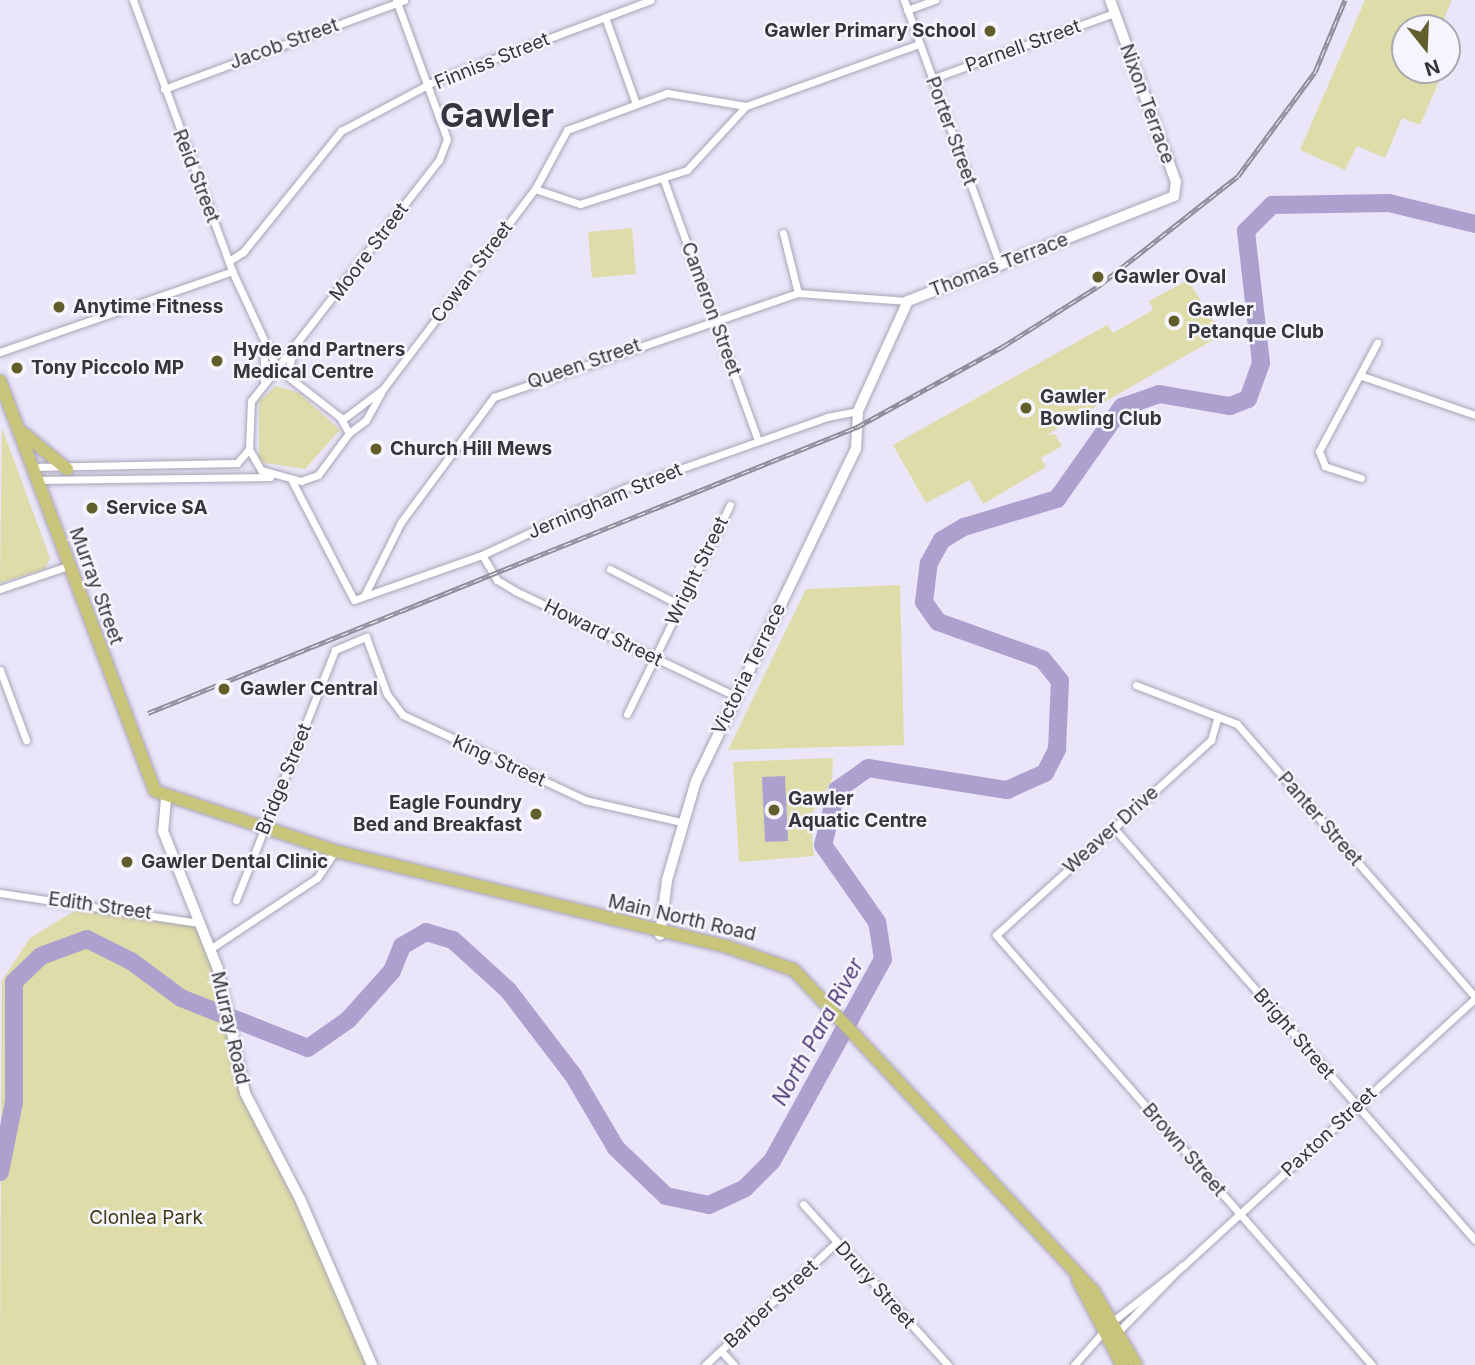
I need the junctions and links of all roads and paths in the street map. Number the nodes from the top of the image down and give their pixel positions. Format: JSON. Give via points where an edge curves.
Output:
{"nodes":[{"id":1,"x":133,"y":0,"type":"edge"},
{"id":2,"x":651,"y":0,"type":"edge"},
{"id":3,"x":904,"y":0,"type":"edge"},
{"id":4,"x":935,"y":0,"type":"edge"},
{"id":5,"x":1110,"y":0,"type":"edge"},
{"id":6,"x":399,"y":1,"type":"edge"},
{"id":7,"x":907,"y":10,"type":"junction"},
{"id":8,"x":1114,"y":13,"type":"junction"},
{"id":9,"x":605,"y":17,"type":"junction"},
{"id":10,"x":919,"y":44,"type":"junction"},
{"id":11,"x":931,"y":79,"type":"junction"},
{"id":12,"x":428,"y":86,"type":"junction"},
{"id":13,"x":164,"y":89,"type":"junction"},
{"id":14,"x":636,"y":104,"type":"junction"},
{"id":15,"x":746,"y":106,"type":"junction"},
{"id":16,"x":663,"y":178,"type":"junction"},
{"id":17,"x":536,"y":190,"type":"junction"},
{"id":18,"x":1164,"y":205,"type":"joint"},
{"id":19,"x":783,"y":233,"type":"dead end"},
{"id":20,"x":229,"y":261,"type":"junction"},
{"id":21,"x":999,"y":263,"type":"junction"},
{"id":22,"x":232,"y":271,"type":"junction"},
{"id":23,"x":798,"y":293,"type":"junction"},
{"id":24,"x":908,"y":301,"type":"junction"},
{"id":25,"x":714,"y":319,"type":"junction"},
{"id":26,"x":1377,"y":343,"type":"dead end"},
{"id":27,"x":299,"y":344,"type":"junction"},
{"id":28,"x":264,"y":351,"type":"junction"},
{"id":29,"x":0,"y":352,"type":"edge"},
{"id":30,"x":277,"y":368,"type":"junction"},
{"id":31,"x":1362,"y":376,"type":"junction"},
{"id":32,"x":0,"y":381,"type":"edge"},
{"id":33,"x":298,"y":382,"type":"junction"},
{"id":34,"x":264,"y":383,"type":"junction"},
{"id":35,"x":383,"y":389,"type":"junction"},
{"id":36,"x":858,"y":411,"type":"junction"},
{"id":37,"x":1475,"y":415,"type":"edge"},
{"id":38,"x":342,"y":420,"type":"junction"},
{"id":39,"x":16,"y":424,"type":"junction"},
{"id":40,"x":349,"y":433,"type":"junction"},
{"id":41,"x":758,"y":440,"type":"junction"},
{"id":42,"x":249,"y":449,"type":"junction"},
{"id":43,"x":32,"y":467,"type":"junction"},
{"id":44,"x":66,"y":469,"type":"junction"},
{"id":45,"x":274,"y":477,"type":"junction"},
{"id":46,"x":1361,"y":478,"type":"dead end"},
{"id":47,"x":56,"y":479,"type":"junction"},
{"id":48,"x":37,"y":480,"type":"junction"},
{"id":49,"x":292,"y":481,"type":"junction"},
{"id":50,"x":45,"y":502,"type":"junction"},
{"id":51,"x":730,"y":505,"type":"dead end"},
{"id":52,"x":482,"y":555,"type":"junction"},
{"id":53,"x":68,"y":566,"type":"junction"},
{"id":54,"x":610,"y":569,"type":"dead end"},
{"id":55,"x":0,"y":589,"type":"edge"},
{"id":56,"x":364,"y":597,"type":"junction"},
{"id":57,"x":680,"y":605,"type":"junction"},
{"id":58,"x":366,"y":637,"type":"joint"},
{"id":59,"x":653,"y":657,"type":"junction"},
{"id":60,"x":0,"y":670,"type":"edge"},
{"id":61,"x":1136,"y":685,"type":"dead end"},
{"id":62,"x":737,"y":697,"type":"junction"},
{"id":63,"x":627,"y":714,"type":"dead end"},
{"id":64,"x":1217,"y":719,"type":"junction"},
{"id":65,"x":26,"y":740,"type":"dead end"},
{"id":66,"x":166,"y":799,"type":"junction"},
{"id":67,"x":681,"y":822,"type":"junction"},
{"id":68,"x":1113,"y":827,"type":"junction"},
{"id":69,"x":264,"y":830,"type":"junction"},
{"id":70,"x":335,"y":851,"type":"junction"},
{"id":71,"x":0,"y":892,"type":"edge"},
{"id":72,"x":236,"y":900,"type":"dead end"},
{"id":73,"x":199,"y":923,"type":"junction"},
{"id":74,"x":660,"y":935,"type":"junction"},
{"id":75,"x":996,"y":935,"type":"joint"},
{"id":76,"x":210,"y":949,"type":"junction"},
{"id":77,"x":1475,"y":998,"type":"edge"},
{"id":78,"x":1357,"y":1106,"type":"junction"},
{"id":79,"x":803,"y":1204,"type":"dead end"},
{"id":80,"x":1239,"y":1214,"type":"junction"},
{"id":81,"x":1475,"y":1240,"type":"edge"},
{"id":82,"x":836,"y":1242,"type":"junction"},
{"id":83,"x":1183,"y":1266,"type":"junction"},
{"id":84,"x":1073,"y":1270,"type":"junction"},
{"id":85,"x":1116,"y":1326,"type":"junction"},
{"id":86,"x":1104,"y":1331,"type":"junction"},
{"id":87,"x":1111,"y":1344,"type":"junction"},
{"id":88,"x":721,"y":1351,"type":"junction"},
{"id":89,"x":1087,"y":1353,"type":"junction"},
{"id":90,"x":372,"y":1365,"type":"edge"},
{"id":91,"x":705,"y":1365,"type":"edge"},
{"id":92,"x":734,"y":1365,"type":"edge"},
{"id":93,"x":948,"y":1365,"type":"edge"},
{"id":94,"x":1074,"y":1365,"type":"edge"},
{"id":95,"x":1122,"y":1365,"type":"edge"},
{"id":96,"x":1129,"y":1365,"type":"edge"},
{"id":97,"x":1136,"y":1365,"type":"edge"},
{"id":98,"x":1372,"y":1365,"type":"edge"}],
"edges":[{"from":1,"to":13,"type":"street","name":"Reid Street"},
{"from":2,"to":9,"type":"street","name":"Finniss Street"},
{"from":3,"to":7,"type":"street","name":"Porter Street"},
{"from":4,"to":7,"type":"street"},
{"from":5,"to":8,"type":"street","name":"Nixon Terrace"},
{"from":6,"to":12,"type":"street"},
{"from":6,"to":13,"type":"street","name":"Jacob Street"},
{"from":7,"to":10,"type":"street","name":"Porter Street"},
{"from":8,"to":11,"type":"street","name":"Parnell Street"},
{"from":8,"to":18,"type":"street","name":"Nixon Terrace","via":[[1176,182]]},
{"from":9,"to":12,"type":"street","name":"Finniss Street"},
{"from":9,"to":14,"type":"street"},
{"from":10,"to":11,"type":"street","name":"Porter Street"},
{"from":10,"to":15,"type":"street"},
{"from":11,"to":21,"type":"street","name":"Porter Street"},
{"from":12,"to":20,"type":"street","name":"Finniss Street","via":[[329,141],[243,252]]},
{"from":12,"to":27,"type":"street","name":"Moore Street","via":[[447,139],[439,160]]},
{"from":13,"to":20,"type":"street","name":"Reid Street"},
{"from":14,"to":15,"type":"street","name":"Cowan Street","via":[[667,93]]},
{"from":14,"to":17,"type":"street","name":"Cowan Street","via":[[567,131]]},
{"from":15,"to":16,"type":"street","via":[[694,166]]},
{"from":16,"to":17,"type":"street","via":[[580,204]]},
{"from":16,"to":25,"type":"street","name":"Cameron Street"},
{"from":17,"to":35,"type":"street","name":"Cowan Street"},
{"from":18,"to":21,"type":"street","name":"Thomas Terrace"},
{"from":19,"to":23,"type":"street"},
{"from":20,"to":22,"type":"street","name":"Reid Street"},
{"from":21,"to":24,"type":"street","name":"Thomas Terrace"},
{"from":22,"to":28,"type":"street","name":"Reid Street"},
{"from":22,"to":29,"type":"street"},
{"from":23,"to":24,"type":"street","name":"Queen Street"},
{"from":23,"to":25,"type":"street","name":"Queen Street"},
{"from":24,"to":36,"type":"street","name":"Thomas Terrace"},
{"from":25,"to":41,"type":"street","name":"Cameron Street"},
{"from":25,"to":56,"type":"street","name":"Queen Street","via":[[494,397],[401,522]]},
{"from":26,"to":31,"type":"street"},
{"from":27,"to":30,"type":"street","name":"Moore Street"},
{"from":27,"to":33,"type":"street","name":"Moore Street","via":[[288,369]]},
{"from":28,"to":30,"type":"street","name":"Reid Street"},
{"from":28,"to":34,"type":"street","name":"Reid Street"},
{"from":30,"to":33,"type":"street"},
{"from":30,"to":34,"type":"street"},
{"from":31,"to":37,"type":"street"},
{"from":31,"to":46,"type":"street","via":[[1319,451],[1325,466]]},
{"from":32,"to":39,"type":"main road","name":"Murray Street"},
{"from":33,"to":38,"type":"street"},
{"from":34,"to":42,"type":"street","via":[[249,409]]},
{"from":35,"to":38,"type":"street","name":"Cowan Street"},
{"from":35,"to":40,"type":"street","name":"Cowan Street","via":[[375,409]]},
{"from":36,"to":41,"type":"street","name":"Jerningham Street"},
{"from":36,"to":62,"type":"street","name":"Victoria Terrace","via":[[856,449]]},
{"from":38,"to":40,"type":"street"},
{"from":39,"to":43,"type":"main road","name":"Murray Street"},
{"from":39,"to":44,"type":"main road","via":[[39,452]]},
{"from":40,"to":49,"type":"street","via":[[318,474]]},
{"from":41,"to":52,"type":"street","name":"Jerningham Street","via":[[623,489]]},
{"from":42,"to":44,"type":"street","via":[[237,463],[215,466]]},
{"from":42,"to":45,"type":"street","via":[[256,466]]},
{"from":43,"to":44,"type":"street"},
{"from":43,"to":48,"type":"main road","name":"Murray Street"},
{"from":45,"to":47,"type":"street"},
{"from":45,"to":49,"type":"street"},
{"from":47,"to":48,"type":"street"},
{"from":47,"to":50,"type":"street"},
{"from":48,"to":50,"type":"main road","name":"Murray Street"},
{"from":49,"to":56,"type":"street","name":"Jerningham Street","via":[[354,600]]},
{"from":50,"to":53,"type":"main road","name":"Murray Street"},
{"from":51,"to":57,"type":"street","name":"Wright Street"},
{"from":52,"to":56,"type":"street","name":"Jerningham Street"},
{"from":52,"to":59,"type":"street","name":"Howard Street","via":[[497,580],[514,591]]},
{"from":53,"to":55,"type":"street"},
{"from":53,"to":66,"type":"main road","name":"Murray Street","via":[[147,780]]},
{"from":54,"to":57,"type":"street"},
{"from":57,"to":59,"type":"street","name":"Wright Street"},
{"from":58,"to":67,"type":"street","name":"King Street","via":[[387,694],[403,715],[585,800]]},
{"from":58,"to":69,"type":"street","name":"Bridge Street","via":[[335,650]]},
{"from":59,"to":62,"type":"street","name":"Howard Street"},
{"from":59,"to":63,"type":"street","name":"Wright Street"},
{"from":60,"to":65,"type":"street"},
{"from":61,"to":64,"type":"street","name":"Panter Street"},
{"from":62,"to":67,"type":"street","name":"Victoria Terrace"},
{"from":64,"to":68,"type":"street","name":"Weaver Drive","via":[[1211,740]]},
{"from":64,"to":77,"type":"street","name":"Panter Street","via":[[1237,724]]},
{"from":66,"to":69,"type":"main road","name":"Main North Road"},
{"from":66,"to":73,"type":"street","name":"Murray Road","via":[[163,831]]},
{"from":67,"to":74,"type":"street","name":"Victoria Terrace"},
{"from":68,"to":75,"type":"street","name":"Weaver Drive"},
{"from":68,"to":78,"type":"street","name":"Bright Street"},
{"from":69,"to":70,"type":"main road","name":"Main North Road"},
{"from":69,"to":72,"type":"street","name":"Bridge Street"},
{"from":70,"to":74,"type":"main road","name":"Main North Road"},
{"from":70,"to":76,"type":"street","via":[[317,878]]},
{"from":71,"to":73,"type":"street","name":"Edith Street"},
{"from":73,"to":76,"type":"street","name":"Murray Road"},
{"from":74,"to":84,"type":"main road","name":"Main North Road","via":[[763,957],[794,970],[918,1098]]},
{"from":75,"to":80,"type":"street","name":"Brown Street"},
{"from":76,"to":90,"type":"street","name":"Murray Road","via":[[251,1106],[301,1201]]},
{"from":77,"to":78,"type":"street","name":"Paxton Street"},
{"from":78,"to":80,"type":"street","name":"Paxton Street"},
{"from":78,"to":81,"type":"street","name":"Bright Street"},
{"from":79,"to":82,"type":"street","name":"Drury Street"},
{"from":80,"to":83,"type":"street","name":"Paxton Street"},
{"from":80,"to":98,"type":"street","name":"Brown Street"},
{"from":82,"to":88,"type":"street","name":"Barber Street"},
{"from":82,"to":93,"type":"street","name":"Drury Street"},
{"from":83,"to":85,"type":"street","name":"Paxton Street"},
{"from":83,"to":85,"type":"street","name":"Paxton Street"},
{"from":84,"to":85,"type":"main road","name":"Main North Road"},
{"from":84,"to":86,"type":"main road","name":"Main North Road"},
{"from":85,"to":96,"type":"main road"},
{"from":85,"to":97,"type":"main road","name":"Main North Road"},
{"from":86,"to":87,"type":"main road","name":"Main North Road"},
{"from":86,"to":89,"type":"street"},
{"from":87,"to":89,"type":"street"},
{"from":87,"to":95,"type":"main road","name":"Main North Road"},
{"from":88,"to":91,"type":"street","name":"Barber Street"},
{"from":88,"to":92,"type":"street"},
{"from":89,"to":94,"type":"street"}]}
